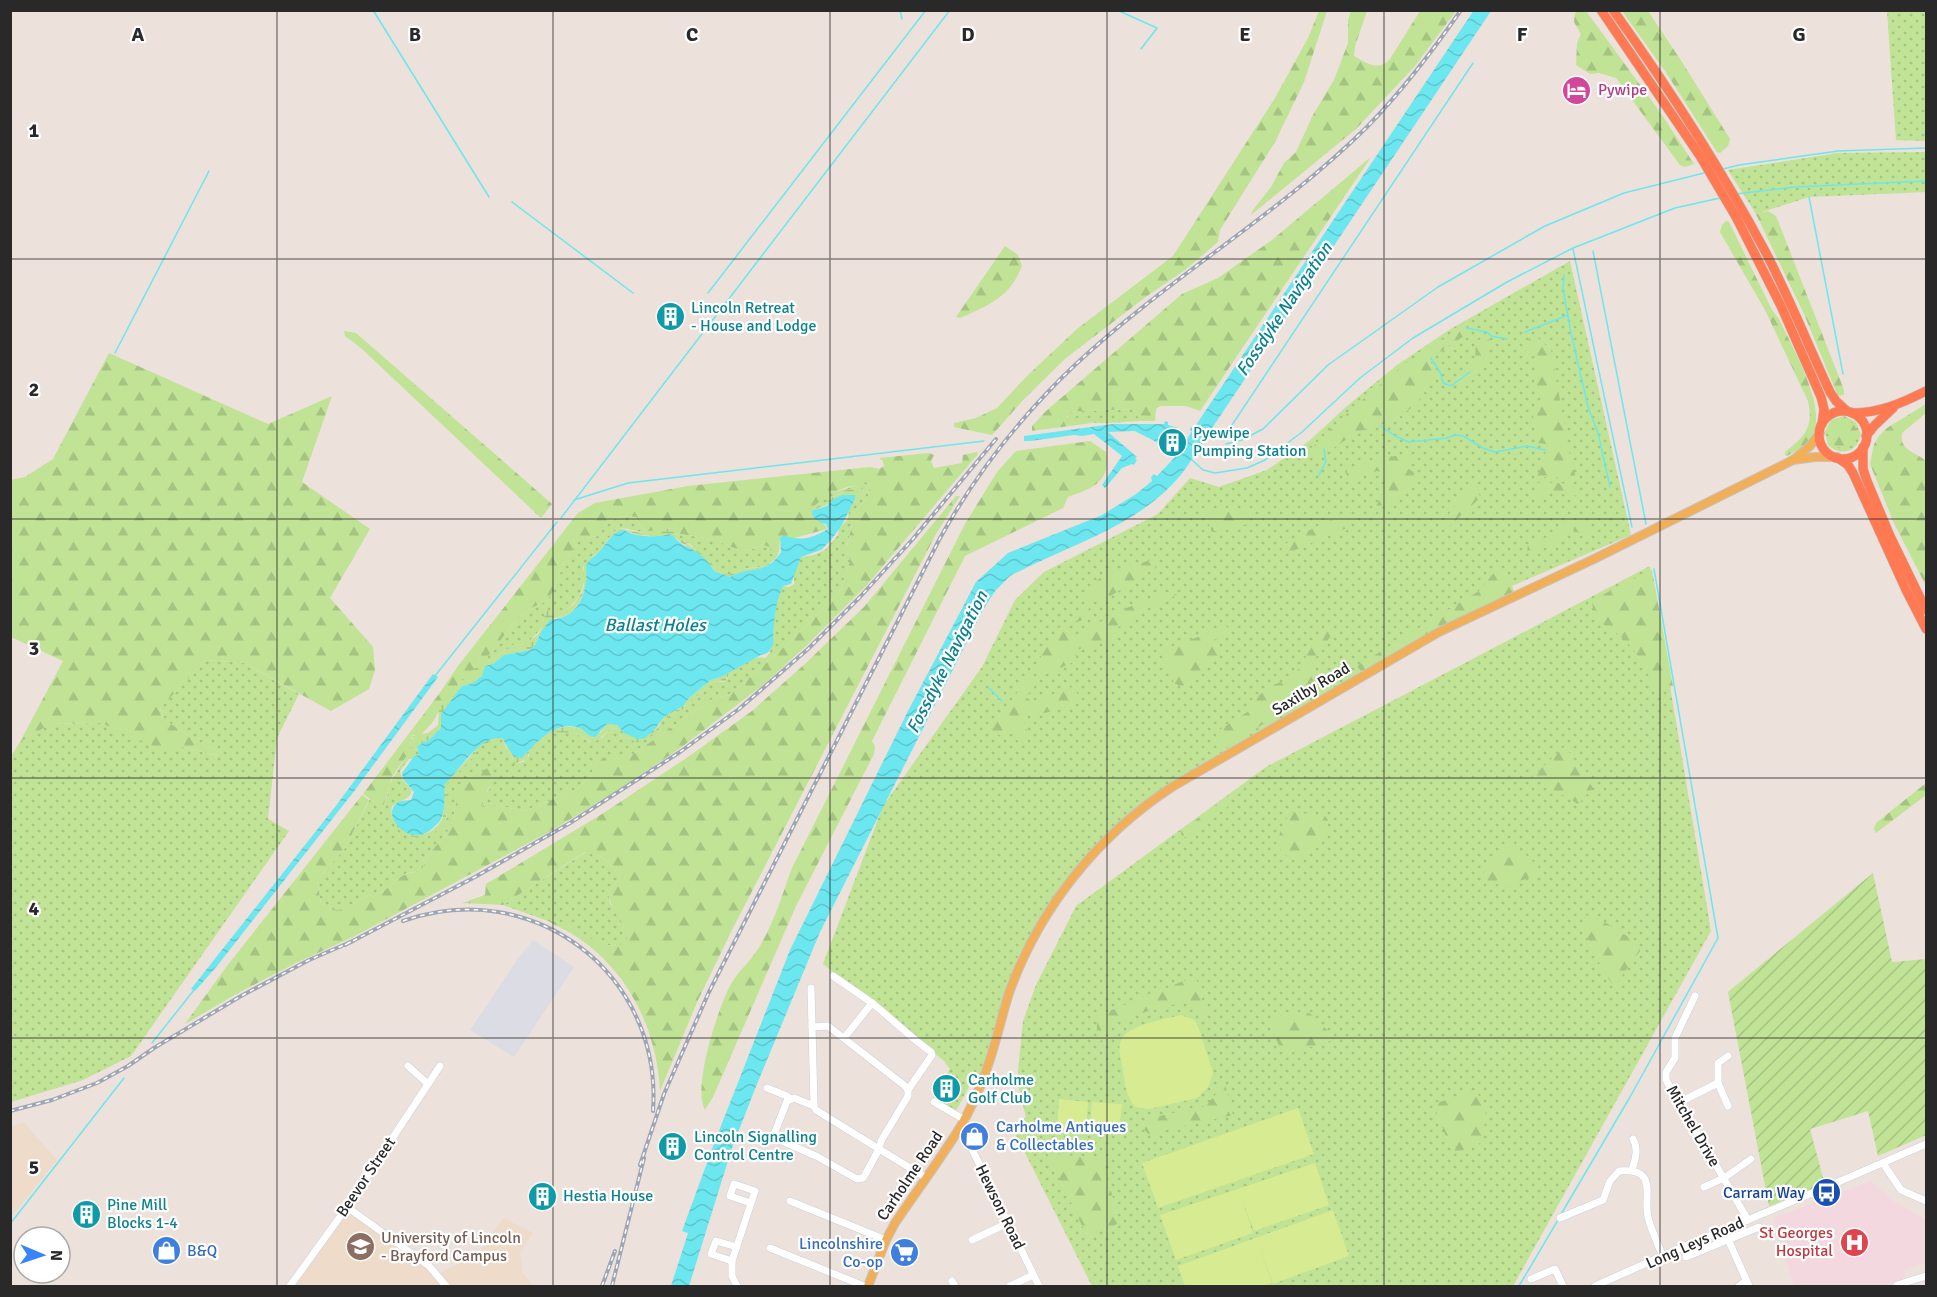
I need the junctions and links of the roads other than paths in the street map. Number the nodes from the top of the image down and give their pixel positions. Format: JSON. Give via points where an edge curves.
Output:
{"nodes":[{"id":1,"x":1601,"y":10,"type":"edge"},
{"id":2,"x":1613,"y":10,"type":"edge"},
{"id":3,"x":1704,"y":154,"type":"junction"},
{"id":4,"x":1740,"y":216,"type":"junction"},
{"id":5,"x":1926,"y":391,"type":"edge"},
{"id":6,"x":1895,"y":406,"type":"junction"},
{"id":7,"x":1850,"y":412,"type":"junction"},
{"id":8,"x":1821,"y":428,"type":"junction"},
{"id":9,"x":1866,"y":436,"type":"junction"},
{"id":10,"x":1863,"y":447,"type":"junction"},
{"id":11,"x":1837,"y":458,"type":"junction"},
{"id":12,"x":1793,"y":460,"type":"junction"},
{"id":13,"x":1926,"y":610,"type":"edge"},
{"id":14,"x":1926,"y":629,"type":"edge"},
{"id":15,"x":833,"y":976,"type":"dead end"},
{"id":16,"x":811,"y":988,"type":"dead end"},
{"id":17,"x":1695,"y":996,"type":"dead end"},
{"id":18,"x":872,"y":1003,"type":"junction"},
{"id":19,"x":812,"y":1027,"type":"junction"},
{"id":20,"x":844,"y":1038,"type":"junction"},
{"id":21,"x":1728,"y":1056,"type":"dead end"},
{"id":22,"x":408,"y":1066,"type":"dead end"},
{"id":23,"x":440,"y":1066,"type":"dead end"},
{"id":24,"x":1718,"y":1083,"type":"junction"},
{"id":25,"x":428,"y":1084,"type":"junction"},
{"id":26,"x":981,"y":1084,"type":"joint"},
{"id":27,"x":767,"y":1088,"type":"dead end"},
{"id":28,"x":908,"y":1090,"type":"junction"},
{"id":29,"x":790,"y":1099,"type":"junction"},
{"id":30,"x":934,"y":1102,"type":"dead end"},
{"id":31,"x":1680,"y":1102,"type":"junction"},
{"id":32,"x":814,"y":1106,"type":"junction"},
{"id":33,"x":1728,"y":1107,"type":"dead end"},
{"id":34,"x":965,"y":1120,"type":"junction"},
{"id":35,"x":959,"y":1130,"type":"junction"},
{"id":36,"x":1633,"y":1139,"type":"dead end"},
{"id":37,"x":1926,"y":1144,"type":"edge"},
{"id":38,"x":879,"y":1149,"type":"junction"},
{"id":39,"x":1751,"y":1159,"type":"dead end"},
{"id":40,"x":1883,"y":1163,"type":"junction"},
{"id":41,"x":1632,"y":1170,"type":"junction"},
{"id":42,"x":926,"y":1177,"type":"junction"},
{"id":43,"x":1724,"y":1178,"type":"junction"},
{"id":44,"x":1704,"y":1187,"type":"dead end"},
{"id":45,"x":790,"y":1201,"type":"dead end"},
{"id":46,"x":1926,"y":1201,"type":"edge"},
{"id":47,"x":751,"y":1203,"type":"dead end"},
{"id":48,"x":346,"y":1207,"type":"junction"},
{"id":49,"x":1560,"y":1218,"type":"dead end"},
{"id":50,"x":1748,"y":1220,"type":"junction"},
{"id":51,"x":1008,"y":1223,"type":"junction"},
{"id":52,"x":1759,"y":1227,"type":"dead end"},
{"id":53,"x":1725,"y":1230,"type":"junction"},
{"id":54,"x":1728,"y":1239,"type":"junction"},
{"id":55,"x":886,"y":1240,"type":"junction"},
{"id":56,"x":972,"y":1240,"type":"dead end"},
{"id":57,"x":737,"y":1247,"type":"junction"},
{"id":58,"x":770,"y":1248,"type":"dead end"},
{"id":59,"x":1663,"y":1257,"type":"junction"},
{"id":60,"x":1686,"y":1257,"type":"dead end"},
{"id":61,"x":732,"y":1261,"type":"junction"},
{"id":62,"x":1033,"y":1275,"type":"junction"},
{"id":63,"x":1926,"y":1276,"type":"edge"},
{"id":64,"x":1531,"y":1279,"type":"dead end"},
{"id":65,"x":1748,"y":1284,"type":"edge"},
{"id":66,"x":1897,"y":1285,"type":"dead end"},
{"id":67,"x":290,"y":1287,"type":"edge"},
{"id":68,"x":446,"y":1287,"type":"edge"},
{"id":69,"x":737,"y":1287,"type":"edge"},
{"id":70,"x":866,"y":1287,"type":"edge"},
{"id":71,"x":1010,"y":1287,"type":"edge"},
{"id":72,"x":1039,"y":1287,"type":"edge"},
{"id":73,"x":1563,"y":1287,"type":"edge"},
{"id":74,"x":1595,"y":1287,"type":"edge"},
{"id":75,"x":1739,"y":1287,"type":"edge"}],
"edges":[{"from":1,"to":3,"type":"highway"},
{"from":2,"to":3,"type":"highway","via":[[1667,89]]},
{"from":3,"to":4,"type":"highway"},
{"from":4,"to":7,"type":"highway","via":[[1790,302],[1830,392]]},
{"from":4,"to":8,"type":"highway","via":[[1821,397]]},
{"from":5,"to":6,"type":"highway"},
{"from":6,"to":7,"type":"highway","via":[[1874,412]]},
{"from":6,"to":9,"type":"highway"},
{"from":7,"to":8,"type":"highway","via":[[1835,412]]},
{"from":7,"to":9,"type":"highway","via":[[1863,423]]},
{"from":8,"to":11,"type":"highway","via":[[1824,448]]},
{"from":8,"to":12,"type":"main road","name":"Saxilby Road","via":[[1810,446]]},
{"from":9,"to":10,"type":"highway"},
{"from":10,"to":11,"type":"highway","via":[[1851,457]]},
{"from":10,"to":13,"type":"highway","via":[[1867,481]]},
{"from":11,"to":12,"type":"main road","name":"Saxilby Road"},
{"from":11,"to":14,"type":"highway","via":[[1853,473]]},
{"from":12,"to":26,"type":"main road","name":"Saxilby Road","via":[[1439,633],[1152,801],[1114,832],[1045,916],[1026,949]]},
{"from":15,"to":18,"type":"street"},
{"from":16,"to":19,"type":"street"},
{"from":17,"to":31,"type":"street","name":"Mitchel Drive","via":[[1675,1038],[1675,1058],[1666,1072],[1666,1080]]},
{"from":18,"to":20,"type":"street"},
{"from":18,"to":28,"type":"street","via":[[931,1052],[931,1058]]},
{"from":19,"to":20,"type":"street","via":[[828,1026]]},
{"from":19,"to":32,"type":"street"},
{"from":20,"to":28,"type":"street"},
{"from":21,"to":24,"type":"street","via":[[1718,1063]]},
{"from":22,"to":25,"type":"street"},
{"from":23,"to":25,"type":"street","name":"Beevor Street"},
{"from":24,"to":31,"type":"street"},
{"from":24,"to":33,"type":"street"},
{"from":25,"to":48,"type":"street","name":"Beevor Street"},
{"from":26,"to":34,"type":"main road","name":"Carholme Road"},
{"from":27,"to":29,"type":"street"},
{"from":28,"to":38,"type":"street"},
{"from":29,"to":32,"type":"street"},
{"from":29,"to":38,"type":"street","via":[[773,1137],[857,1179],[863,1178]]},
{"from":30,"to":34,"type":"street"},
{"from":31,"to":43,"type":"street","name":"Mitchel Drive"},
{"from":32,"to":38,"type":"street"},
{"from":34,"to":35,"type":"main road","name":"Carholme Road"},
{"from":35,"to":42,"type":"main road","name":"Carholme Road"},
{"from":35,"to":51,"type":"street","name":"Hewson Road","via":[[966,1136]]},
{"from":36,"to":41,"type":"street","via":[[1636,1151]]},
{"from":37,"to":40,"type":"street","name":"Long Leys Road"},
{"from":38,"to":42,"type":"street"},
{"from":39,"to":43,"type":"street"},
{"from":40,"to":46,"type":"street","via":[[1901,1190]]},
{"from":40,"to":50,"type":"street","name":"Long Leys Road"},
{"from":41,"to":49,"type":"street","via":[[1619,1171],[1610,1181],[1603,1200]]},
{"from":41,"to":59,"type":"street","via":[[1648,1186],[1647,1215]]},
{"from":42,"to":55,"type":"main road","name":"Carholme Road"},
{"from":43,"to":44,"type":"street"},
{"from":43,"to":50,"type":"street","name":"Mitchel Drive"},
{"from":45,"to":55,"type":"street"},
{"from":47,"to":57,"type":"street"},
{"from":48,"to":67,"type":"street","name":"Beevor Street"},
{"from":48,"to":68,"type":"street","via":[[429,1266]]},
{"from":50,"to":53,"type":"street","name":"Long Leys Road"},
{"from":51,"to":56,"type":"street"},
{"from":51,"to":62,"type":"street","name":"Hewson Road"},
{"from":52,"to":54,"type":"street"},
{"from":53,"to":54,"type":"street"},
{"from":53,"to":59,"type":"street","name":"Long Leys Road"},
{"from":54,"to":60,"type":"street"},
{"from":54,"to":65,"type":"street"},
{"from":55,"to":70,"type":"main road","name":"Carholme Road"},
{"from":57,"to":61,"type":"street"},
{"from":57,"to":61,"type":"street","via":[[716,1240],[711,1254]]},
{"from":58,"to":70,"type":"street"},
{"from":59,"to":74,"type":"street","name":"Long Leys Road"},
{"from":61,"to":69,"type":"street"},
{"from":62,"to":71,"type":"street"},
{"from":62,"to":72,"type":"street","name":"Hewson Road"},
{"from":63,"to":66,"type":"street"},
{"from":64,"to":73,"type":"street","via":[[1555,1269]]},
{"from":65,"to":75,"type":"street"}]}
